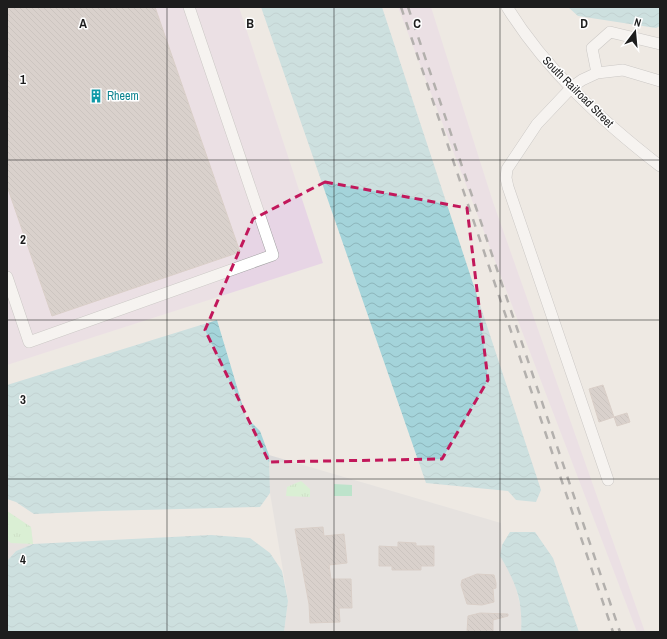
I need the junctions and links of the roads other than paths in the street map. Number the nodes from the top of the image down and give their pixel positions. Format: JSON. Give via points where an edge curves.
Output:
{"nodes":[{"id":1,"x":189,"y":7,"type":"edge"},
{"id":2,"x":507,"y":7,"type":"edge"},
{"id":3,"x":660,"y":44,"type":"edge"},
{"id":4,"x":597,"y":73,"type":"junction"},
{"id":5,"x":660,"y":81,"type":"edge"},
{"id":6,"x":572,"y":87,"type":"junction"},
{"id":7,"x":660,"y":166,"type":"edge"},
{"id":8,"x":7,"y":278,"type":"edge"},
{"id":9,"x":608,"y":480,"type":"dead end"}],
"edges":[{"from":1,"to":8,"type":"street","via":[[273,255],[29,342]]},
{"from":2,"to":6,"type":"street","name":"South Railroad Street","via":[[538,51]]},
{"from":3,"to":4,"type":"street","via":[[610,32],[592,48]]},
{"from":4,"to":5,"type":"street","via":[[623,70]]},
{"from":4,"to":6,"type":"street"},
{"from":6,"to":7,"type":"street","name":"South Railroad Street","via":[[599,116]]},
{"from":6,"to":9,"type":"street","via":[[537,124],[513,157],[506,169],[506,178]]}]}
